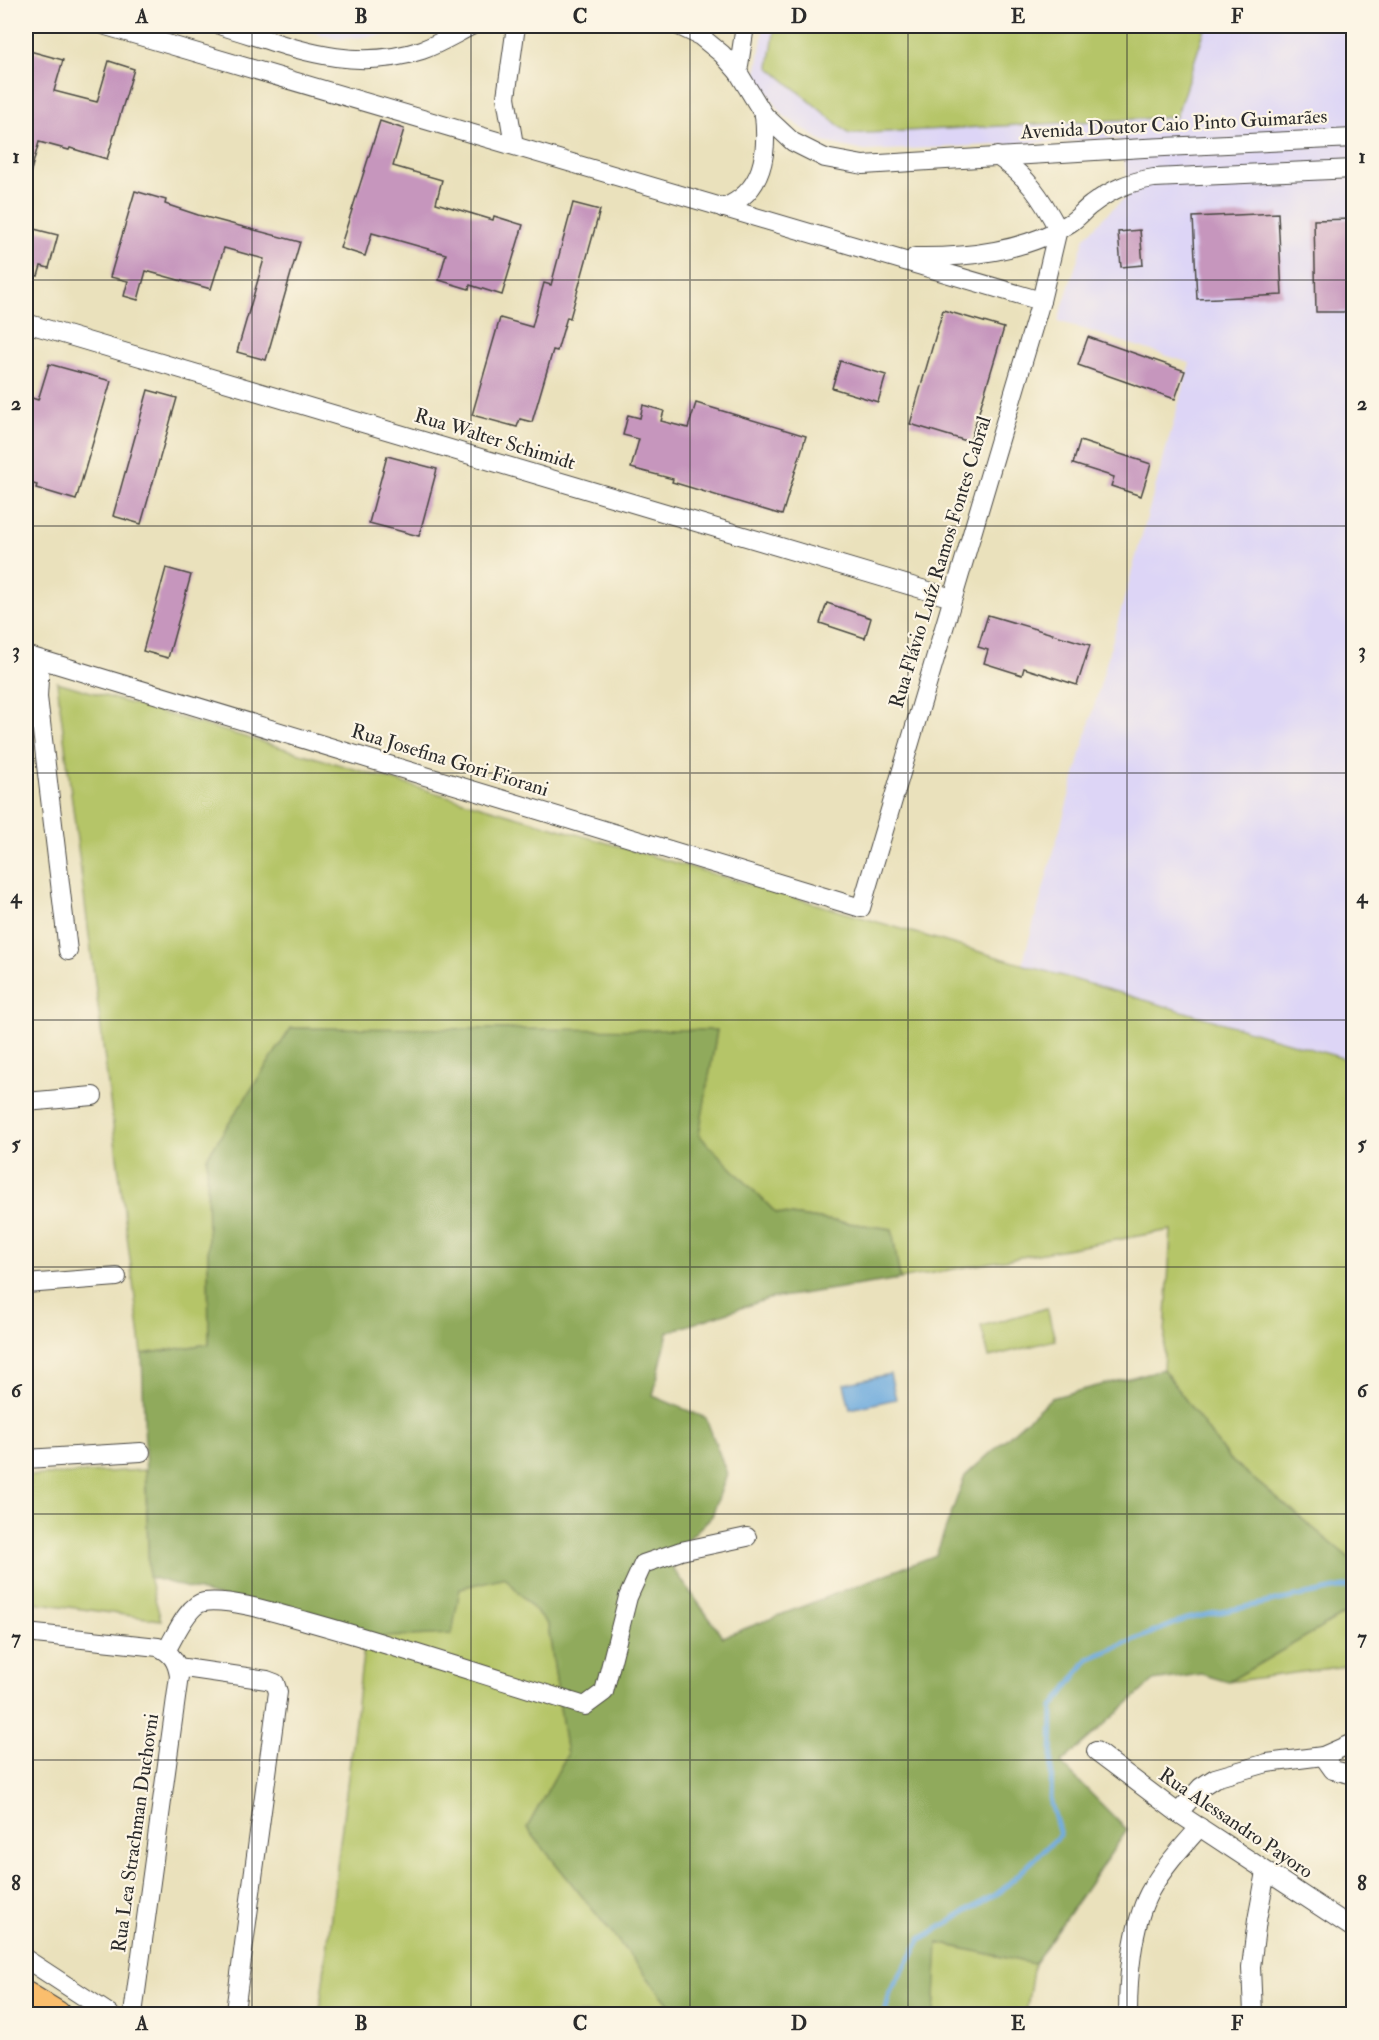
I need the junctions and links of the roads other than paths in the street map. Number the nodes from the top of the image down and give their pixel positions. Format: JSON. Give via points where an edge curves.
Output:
{"nodes":[{"id":1,"x":106,"y":26,"type":"edge"},
{"id":2,"x":222,"y":26,"type":"edge"},
{"id":3,"x":471,"y":26,"type":"edge"},
{"id":4,"x":516,"y":26,"type":"edge"},
{"id":5,"x":679,"y":26,"type":"edge"},
{"id":6,"x":745,"y":26,"type":"edge"},
{"id":7,"x":738,"y":72,"type":"junction"},
{"id":8,"x":764,"y":115,"type":"junction"},
{"id":9,"x":1353,"y":138,"type":"edge"},
{"id":10,"x":514,"y":145,"type":"junction"},
{"id":11,"x":997,"y":156,"type":"junction"},
{"id":12,"x":1353,"y":169,"type":"edge"},
{"id":13,"x":723,"y":208,"type":"junction"},
{"id":14,"x":1058,"y":230,"type":"junction"},
{"id":15,"x":892,"y":257,"type":"junction"},
{"id":16,"x":1041,"y":301,"type":"junction"},
{"id":17,"x":26,"y":323,"type":"edge"},
{"id":18,"x":952,"y":598,"type":"junction"},
{"id":19,"x":33,"y":657,"type":"edge"},
{"id":20,"x":32,"y":698,"type":"edge"},
{"id":21,"x":861,"y":908,"type":"joint"},
{"id":22,"x":68,"y":951,"type":"dead end"},
{"id":23,"x":93,"y":1096,"type":"dead end"},
{"id":24,"x":26,"y":1102,"type":"edge"},
{"id":25,"x":117,"y":1277,"type":"dead end"},
{"id":26,"x":26,"y":1284,"type":"edge"},
{"id":27,"x":141,"y":1452,"type":"dead end"},
{"id":28,"x":26,"y":1460,"type":"edge"},
{"id":29,"x":747,"y":1537,"type":"dead end"},
{"id":30,"x":26,"y":1633,"type":"edge"},
{"id":31,"x":172,"y":1659,"type":"junction"},
{"id":32,"x":1353,"y":1746,"type":"edge"},
{"id":33,"x":1096,"y":1751,"type":"dead end"},
{"id":34,"x":1323,"y":1756,"type":"junction"},
{"id":35,"x":1353,"y":1775,"type":"edge"},
{"id":36,"x":1178,"y":1813,"type":"junction"},
{"id":37,"x":1200,"y":1827,"type":"junction"},
{"id":38,"x":1266,"y":1872,"type":"junction"},
{"id":39,"x":1353,"y":1929,"type":"edge"},
{"id":40,"x":26,"y":1959,"type":"edge"},
{"id":41,"x":26,"y":1995,"type":"edge"},
{"id":42,"x":235,"y":2011,"type":"dead end"},
{"id":43,"x":57,"y":2014,"type":"edge"},
{"id":44,"x":110,"y":2014,"type":"edge"},
{"id":45,"x":133,"y":2014,"type":"edge"},
{"id":46,"x":1128,"y":2014,"type":"edge"},
{"id":47,"x":1253,"y":2014,"type":"edge"}],
"edges":[{"from":1,"to":10,"type":"street"},
{"from":2,"to":3,"type":"street","via":[[352,60],[382,59],[423,50]]},
{"from":4,"to":10,"type":"street","via":[[506,97]]},
{"from":5,"to":7,"type":"street","via":[[700,36]]},
{"from":6,"to":7,"type":"street"},
{"from":7,"to":8,"type":"street"},
{"from":8,"to":11,"type":"street","name":"Avenida Doutor Caio Pinto Guimarães","via":[[793,142],[825,158],[863,165]]},
{"from":8,"to":13,"type":"street","via":[[765,156],[758,176],[737,203]]},
{"from":9,"to":11,"type":"street","name":"Avenida Doutor Caio Pinto Guimarães"},
{"from":10,"to":13,"type":"street"},
{"from":11,"to":14,"type":"street","via":[[1017,169],[1034,188]]},
{"from":12,"to":14,"type":"street","via":[[1129,182]]},
{"from":13,"to":15,"type":"street"},
{"from":14,"to":15,"type":"street","via":[[1014,247],[972,255]]},
{"from":14,"to":16,"type":"street","name":"Rua Flávio Luíz Ramos Fontes Cabral"},
{"from":15,"to":16,"type":"street"},
{"from":16,"to":18,"type":"street","name":"Rua Flávio Luíz Ramos Fontes Cabral"},
{"from":17,"to":18,"type":"street","name":"Rua Walter Schimidt"},
{"from":18,"to":21,"type":"street","name":"Rua Flávio Luíz Ramos Fontes Cabral"},
{"from":19,"to":20,"type":"street"},
{"from":19,"to":21,"type":"street","name":"Rua Josefina Gori Fiorani"},
{"from":20,"to":22,"type":"street"},
{"from":23,"to":24,"type":"street"},
{"from":25,"to":26,"type":"street"},
{"from":27,"to":28,"type":"street"},
{"from":29,"to":31,"type":"street","via":[[681,1551],[643,1564],[628,1597],[604,1692],[585,1706],[365,1638],[228,1603],[203,1602],[195,1606],[184,1619]]},
{"from":30,"to":31,"type":"street","via":[[158,1647]]},
{"from":31,"to":42,"type":"street","via":[[267,1680],[275,1683],[278,1692]]},
{"from":31,"to":45,"type":"street","name":"Rua Lea Strachman Duchovni","via":[[179,1676]]},
{"from":32,"to":34,"type":"street"},
{"from":33,"to":36,"type":"street","name":"Rua Alessandro Payoro"},
{"from":34,"to":35,"type":"street","via":[[1333,1770]]},
{"from":34,"to":36,"type":"street","via":[[1267,1763],[1215,1778],[1201,1787]]},
{"from":36,"to":37,"type":"street","name":"Rua Alessandro Payoro"},
{"from":37,"to":38,"type":"street","name":"Rua Alessandro Payoro"},
{"from":37,"to":46,"type":"street","via":[[1150,1892],[1141,1914],[1129,1983]]},
{"from":38,"to":39,"type":"street","name":"Rua Alessandro Payoro"},
{"from":38,"to":47,"type":"street","via":[[1251,1967]]},
{"from":40,"to":44,"type":"street"},
{"from":41,"to":43,"type":"highway"}]}
